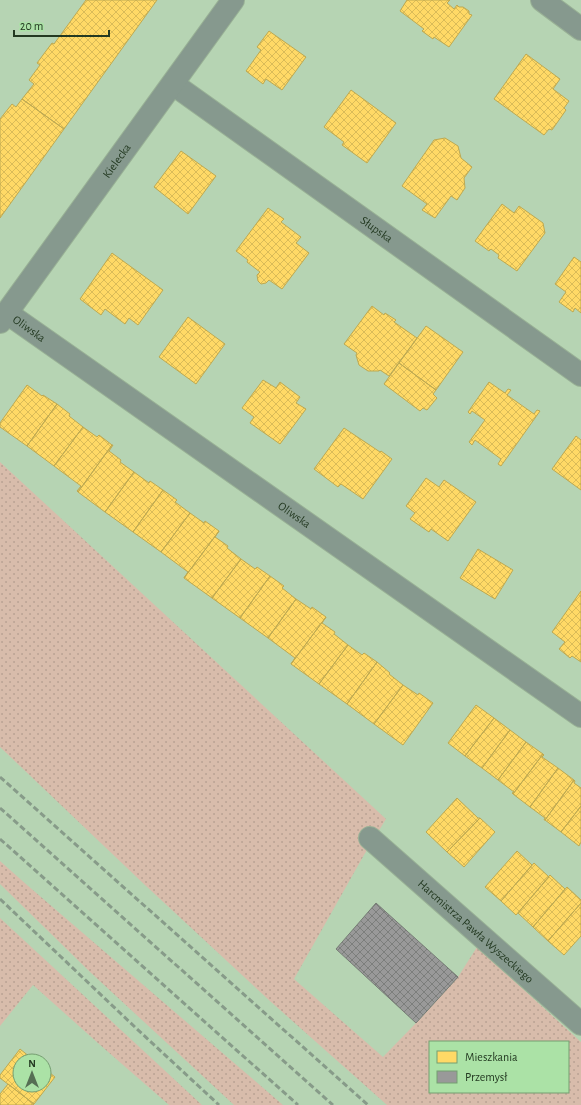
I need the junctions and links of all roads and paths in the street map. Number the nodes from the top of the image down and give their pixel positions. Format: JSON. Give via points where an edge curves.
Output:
{"nodes":[{"id":1,"x":233,"y":0,"type":"edge"},
{"id":2,"x":542,"y":0,"type":"edge"},
{"id":3,"x":581,"y":29,"type":"edge"},
{"id":4,"x":172,"y":84,"type":"junction"},
{"id":5,"x":4,"y":317,"type":"edge"},
{"id":6,"x":581,"y":375,"type":"edge"},
{"id":7,"x":581,"y":716,"type":"edge"},
{"id":8,"x":370,"y":838,"type":"dead end"},
{"id":9,"x":581,"y":1024,"type":"edge"}],
"edges":[{"from":1,"to":4,"type":"street","name":"Kielecka"},
{"from":2,"to":3,"type":"street"},
{"from":4,"to":5,"type":"street","name":"Kielecka"},
{"from":4,"to":6,"type":"street","name":"Słupska"},
{"from":5,"to":7,"type":"street","name":"Oliwska"},
{"from":8,"to":9,"type":"street","name":"Harcmistrza Pawła Wyszeckiego"}]}
